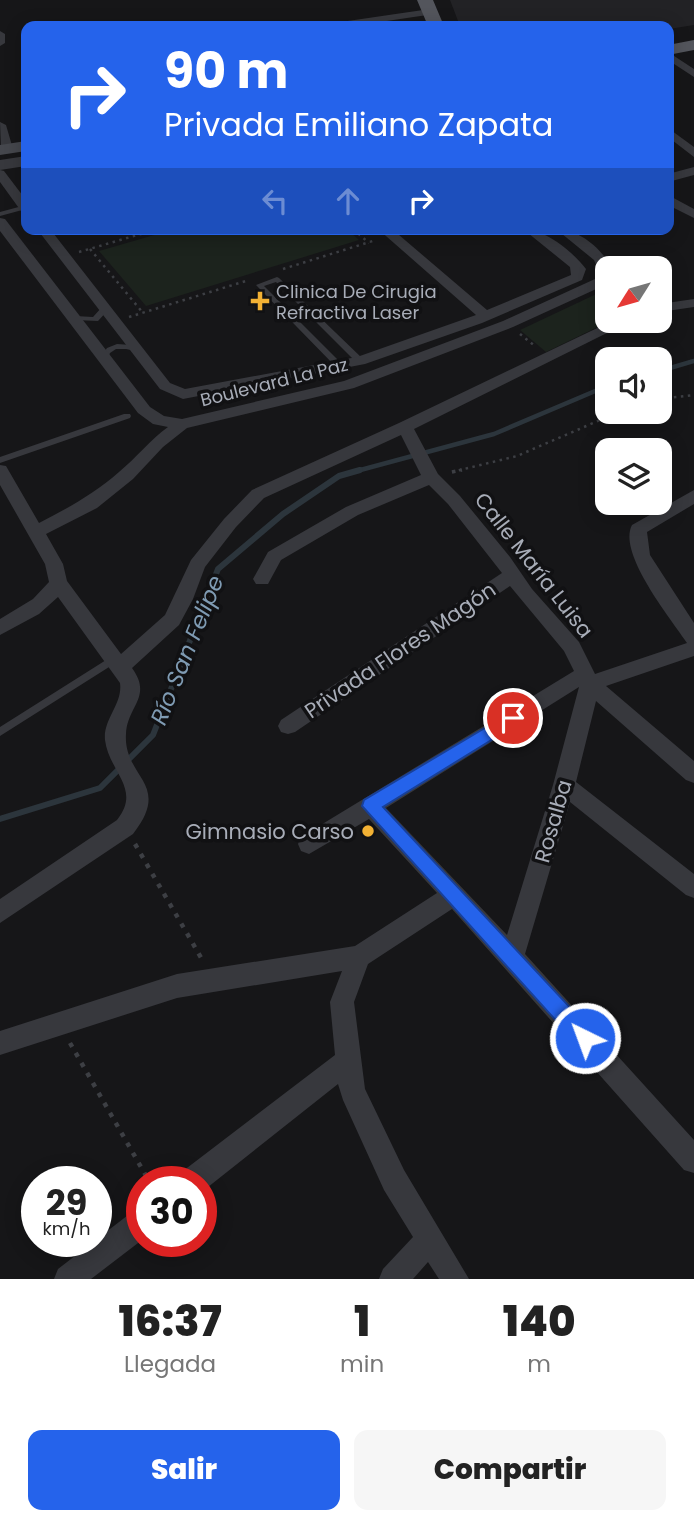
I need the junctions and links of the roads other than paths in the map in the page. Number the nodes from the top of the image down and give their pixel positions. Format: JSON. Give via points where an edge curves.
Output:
{"nodes":[{"id":1,"x":431,"y":13,"type":"edge"},
{"id":2,"x":371,"y":21,"type":"edge"},
{"id":3,"x":0,"y":34,"type":"edge"},
{"id":4,"x":694,"y":34,"type":"edge"},
{"id":5,"x":674,"y":37,"type":"edge"},
{"id":6,"x":0,"y":43,"type":"edge"},
{"id":7,"x":694,"y":45,"type":"edge"},
{"id":8,"x":674,"y":49,"type":"edge"},
{"id":9,"x":674,"y":59,"type":"edge"},
{"id":10,"x":694,"y":74,"type":"edge"},
{"id":11,"x":0,"y":125,"type":"edge"},
{"id":12,"x":674,"y":136,"type":"edge"},
{"id":13,"x":21,"y":148,"type":"edge"},
{"id":14,"x":694,"y":153,"type":"edge"},
{"id":15,"x":2,"y":155,"type":"edge"},
{"id":16,"x":21,"y":160,"type":"edge"},
{"id":17,"x":694,"y":171,"type":"edge"},
{"id":18,"x":0,"y":174,"type":"edge"},
{"id":19,"x":674,"y":176,"type":"edge"},
{"id":20,"x":21,"y":201,"type":"edge"},
{"id":21,"x":674,"y":202,"type":"edge"},
{"id":22,"x":21,"y":209,"type":"edge"},
{"id":23,"x":0,"y":214,"type":"edge"},
{"id":24,"x":694,"y":214,"type":"edge"},
{"id":25,"x":0,"y":222,"type":"edge"},
{"id":26,"x":48,"y":235,"type":"edge"},
{"id":27,"x":391,"y":235,"type":"edge"},
{"id":28,"x":544,"y":235,"type":"edge"},
{"id":29,"x":567,"y":235,"type":"edge"},
{"id":30,"x":694,"y":303,"type":"edge"},
{"id":31,"x":672,"y":306,"type":"edge"},
{"id":32,"x":105,"y":309,"type":"junction"},
{"id":33,"x":485,"y":316,"type":"junction"},
{"id":34,"x":75,"y":318,"type":"junction"},
{"id":35,"x":597,"y":333,"type":"edge"},
{"id":36,"x":136,"y":349,"type":"junction"},
{"id":37,"x":104,"y":358,"type":"junction"},
{"id":38,"x":360,"y":362,"type":"junction"},
{"id":39,"x":340,"y":366,"type":"junction"},
{"id":40,"x":127,"y":416,"type":"dead end"},
{"id":41,"x":182,"y":424,"type":"junction"},
{"id":42,"x":405,"y":427,"type":"junction"},
{"id":43,"x":0,"y":460,"type":"edge"},
{"id":44,"x":0,"y":470,"type":"edge"},
{"id":45,"x":429,"y":474,"type":"junction"},
{"id":46,"x":694,"y":496,"type":"edge"},
{"id":47,"x":37,"y":531,"type":"junction"},
{"id":48,"x":512,"y":575,"type":"junction"},
{"id":49,"x":262,"y":579,"type":"dead end"},
{"id":50,"x":58,"y":583,"type":"junction"},
{"id":51,"x":0,"y":628,"type":"edge"},
{"id":52,"x":694,"y":638,"type":"edge"},
{"id":53,"x":694,"y":649,"type":"edge"},
{"id":54,"x":117,"y":663,"type":"junction"},
{"id":55,"x":587,"y":679,"type":"junction"},
{"id":56,"x":288,"y":726,"type":"dead end"},
{"id":57,"x":0,"y":732,"type":"edge"},
{"id":58,"x":694,"y":774,"type":"edge"},
{"id":59,"x":564,"y":785,"type":"junction"},
{"id":60,"x":371,"y":806,"type":"junction"},
{"id":61,"x":309,"y":844,"type":"dead end"},
{"id":62,"x":694,"y":888,"type":"edge"},
{"id":63,"x":454,"y":895,"type":"junction"},
{"id":64,"x":0,"y":912,"type":"edge"},
{"id":65,"x":359,"y":957,"type":"junction"},
{"id":66,"x":512,"y":957,"type":"junction"},
{"id":67,"x":0,"y":1043,"type":"edge"},
{"id":68,"x":349,"y":1060,"type":"junction"},
{"id":69,"x":694,"y":1160,"type":"edge"},
{"id":70,"x":212,"y":1166,"type":"edge"},
{"id":71,"x":126,"y":1234,"type":"edge"},
{"id":72,"x":430,"y":1239,"type":"junction"},
{"id":73,"x":68,"y":1279,"type":"edge"},
{"id":74,"x":393,"y":1279,"type":"edge"},
{"id":75,"x":455,"y":1279,"type":"edge"}],
"edges":[{"from":1,"to":2,"type":"street"},
{"from":3,"to":6,"type":"street"},
{"from":4,"to":5,"type":"main road"},
{"from":7,"to":8,"type":"main road"},
{"from":9,"to":10,"type":"street"},
{"from":11,"to":15,"type":"street"},
{"from":12,"to":14,"type":"street"},
{"from":13,"to":15,"type":"main road"},
{"from":15,"to":16,"type":"street"},
{"from":17,"to":19,"type":"street"},
{"from":18,"to":20,"type":"street"},
{"from":21,"to":24,"type":"street"},
{"from":22,"to":23,"type":"lane"},
{"from":25,"to":34,"type":"street","name":"Boulevard La Paz"},
{"from":26,"to":32,"type":"street","name":"Boulevard La Paz"},
{"from":27,"to":33,"type":"street"},
{"from":28,"to":33,"type":"street","name":"Boulevard La Paz","via":[[579,269],[577,277]]},
{"from":29,"to":41,"type":"street","name":"Boulevard La Paz","via":[[606,266],[605,278],[593,287],[349,385]]},
{"from":30,"to":31,"type":"street"},
{"from":32,"to":34,"type":"lane","via":[[94,319]]},
{"from":32,"to":36,"type":"street","name":"Boulevard La Paz"},
{"from":33,"to":38,"type":"street","name":"Boulevard La Paz"},
{"from":34,"to":37,"type":"street","name":"Boulevard La Paz"},
{"from":35,"to":42,"type":"street"},
{"from":36,"to":37,"type":"lane","via":[[117,345]]},
{"from":36,"to":39,"type":"street","name":"Boulevard La Paz","via":[[165,386],[183,394]]},
{"from":37,"to":41,"type":"street","name":"Boulevard La Paz","via":[[144,410],[159,420]]},
{"from":38,"to":39,"type":"street","name":"Boulevard La Paz"},
{"from":38,"to":39,"type":"lane","via":[[277,279],[259,285]]},
{"from":40,"to":43,"type":"lane"},
{"from":41,"to":47,"type":"street","via":[[91,503]]},
{"from":42,"to":45,"type":"street","name":"Calle María Luisa"},
{"from":42,"to":54,"type":"street","via":[[252,499],[197,565],[172,620]]},
{"from":44,"to":47,"type":"street"},
{"from":45,"to":48,"type":"street","name":"Calle María Luisa"},
{"from":45,"to":49,"type":"street","via":[[274,555]]},
{"from":46,"to":52,"type":"street","via":[[638,529],[641,555]]},
{"from":47,"to":50,"type":"street"},
{"from":48,"to":55,"type":"street","name":"Calle María Luisa","via":[[572,647]]},
{"from":48,"to":56,"type":"street","name":"Privada Flores Magón"},
{"from":50,"to":51,"type":"street","via":[[32,610]]},
{"from":50,"to":54,"type":"street"},
{"from":53,"to":55,"type":"street"},
{"from":54,"to":57,"type":"lane"},
{"from":54,"to":64,"type":"street","via":[[132,687],[115,730],[117,746],[135,786],[138,810],[125,827]]},
{"from":55,"to":58,"type":"street","name":"Calle María Luisa"},
{"from":55,"to":59,"type":"street","name":"Rosalba"},
{"from":55,"to":60,"type":"street"},
{"from":59,"to":62,"type":"street"},
{"from":59,"to":66,"type":"street","name":"Rosalba"},
{"from":60,"to":61,"type":"street"},
{"from":60,"to":63,"type":"street"},
{"from":63,"to":65,"type":"street"},
{"from":63,"to":66,"type":"street"},
{"from":65,"to":67,"type":"street","via":[[177,986]]},
{"from":65,"to":68,"type":"street","via":[[342,1002]]},
{"from":66,"to":69,"type":"street"},
{"from":68,"to":70,"type":"street"},
{"from":68,"to":72,"type":"street","via":[[352,1091],[394,1180]]},
{"from":71,"to":73,"type":"street"},
{"from":72,"to":74,"type":"street"},
{"from":72,"to":75,"type":"street"}]}
